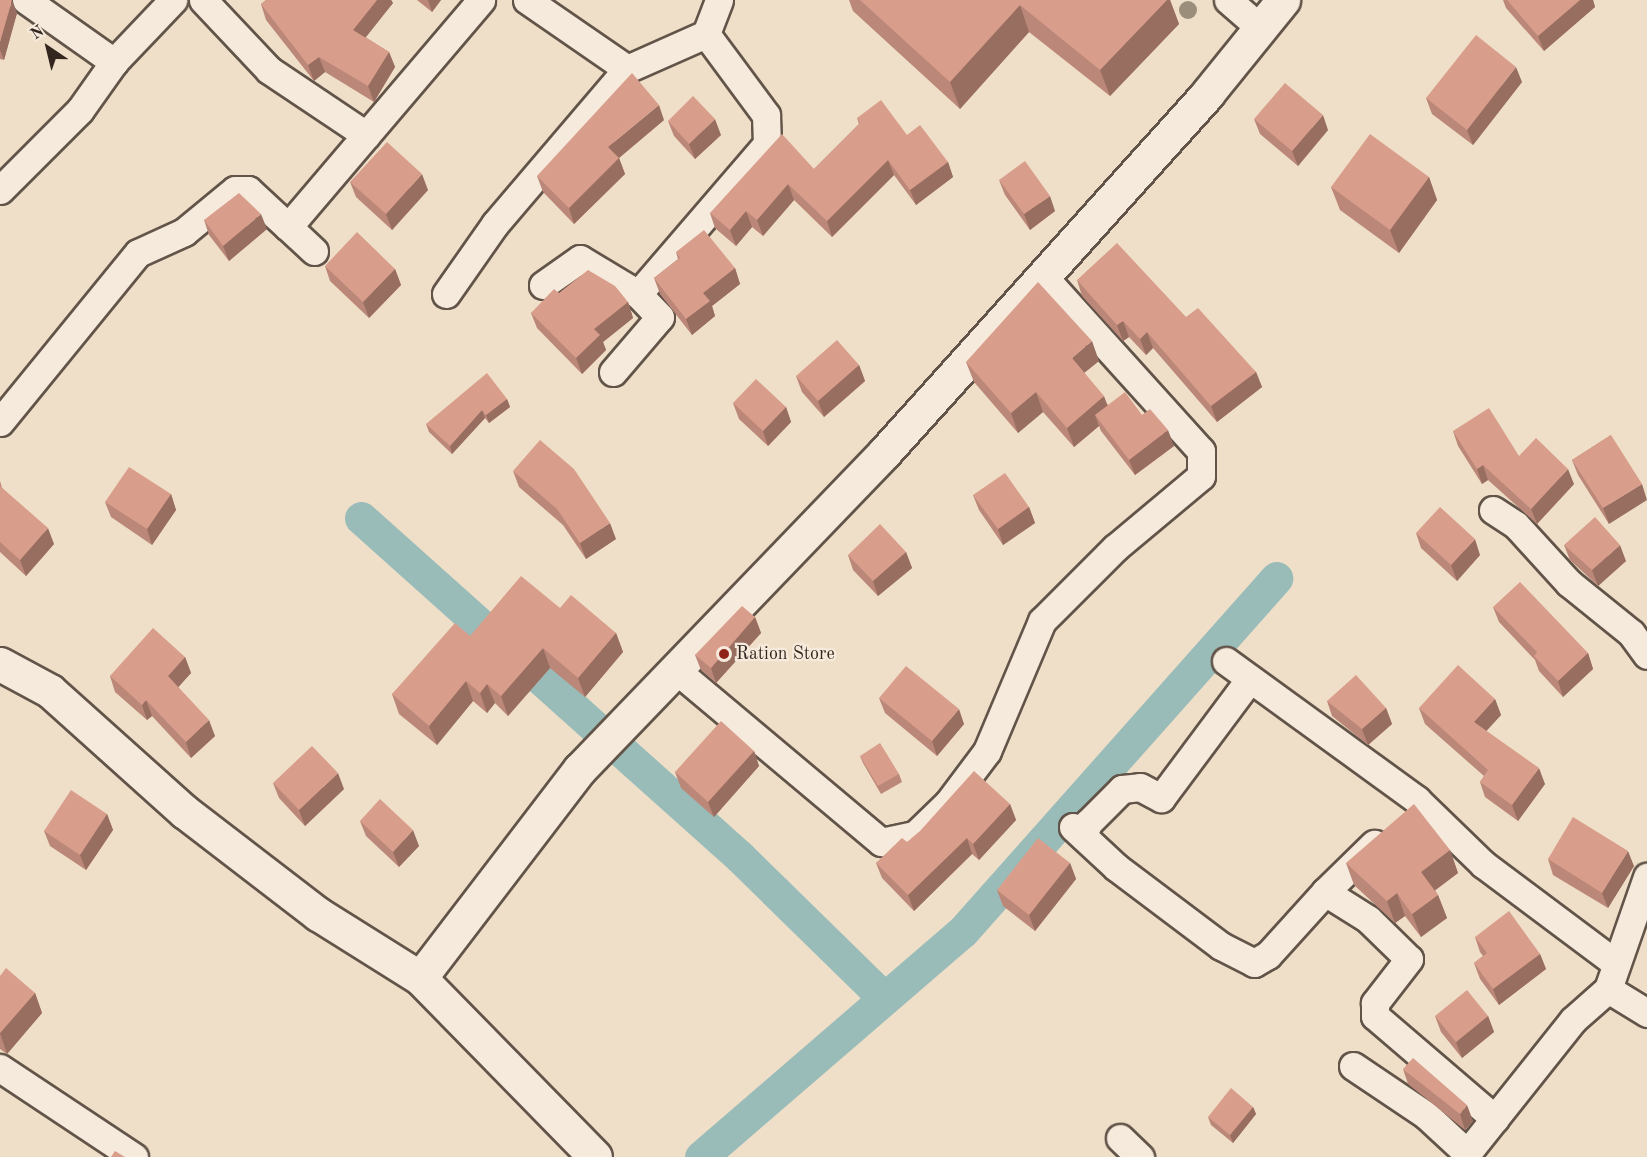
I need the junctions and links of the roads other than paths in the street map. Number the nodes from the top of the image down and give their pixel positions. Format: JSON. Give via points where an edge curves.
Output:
{"nodes":[{"id":1,"x":26,"y":0,"type":"edge"},
{"id":2,"x":173,"y":0,"type":"edge"},
{"id":3,"x":203,"y":0,"type":"edge"},
{"id":4,"x":481,"y":0,"type":"edge"},
{"id":5,"x":527,"y":0,"type":"edge"},
{"id":6,"x":719,"y":0,"type":"edge"},
{"id":7,"x":1228,"y":0,"type":"edge"},
{"id":8,"x":1283,"y":0,"type":"edge"},
{"id":9,"x":1258,"y":26,"type":"junction"},
{"id":10,"x":706,"y":34,"type":"junction"},
{"id":11,"x":114,"y":62,"type":"junction"},
{"id":12,"x":627,"y":69,"type":"junction"},
{"id":13,"x":366,"y":135,"type":"junction"},
{"id":14,"x":0,"y":190,"type":"edge"},
{"id":15,"x":288,"y":227,"type":"junction"},
{"id":16,"x":314,"y":251,"type":"dead end"},
{"id":17,"x":1044,"y":277,"type":"junction"},
{"id":18,"x":543,"y":285,"type":"dead end"},
{"id":19,"x":446,"y":294,"type":"dead end"},
{"id":20,"x":638,"y":294,"type":"junction"},
{"id":21,"x":613,"y":372,"type":"dead end"},
{"id":22,"x":0,"y":422,"type":"edge"},
{"id":23,"x":1493,"y":510,"type":"dead end"},
{"id":24,"x":1647,"y":655,"type":"edge"},
{"id":25,"x":1226,"y":661,"type":"dead end"},
{"id":26,"x":0,"y":664,"type":"edge"},
{"id":27,"x":676,"y":670,"type":"junction"},
{"id":28,"x":1249,"y":680,"type":"junction"},
{"id":29,"x":1403,"y":814,"type":"junction"},
{"id":30,"x":1647,"y":877,"type":"edge"},
{"id":31,"x":1325,"y":892,"type":"junction"},
{"id":32,"x":1614,"y":962,"type":"junction"},
{"id":33,"x":420,"y":978,"type":"junction"},
{"id":34,"x":1608,"y":989,"type":"junction"},
{"id":35,"x":1647,"y":1013,"type":"edge"},
{"id":36,"x":1353,"y":1066,"type":"dead end"},
{"id":37,"x":0,"y":1068,"type":"edge"},
{"id":38,"x":1495,"y":1119,"type":"junction"},
{"id":39,"x":1120,"y":1138,"type":"dead end"},
{"id":40,"x":1466,"y":1155,"type":"edge"},
{"id":41,"x":134,"y":1157,"type":"edge"},
{"id":42,"x":595,"y":1157,"type":"edge"},
{"id":43,"x":1140,"y":1157,"type":"edge"}],
"edges":[{"from":1,"to":11,"type":"street"},
{"from":2,"to":11,"type":"street"},
{"from":3,"to":13,"type":"street","via":[[269,70]]},
{"from":4,"to":13,"type":"street"},
{"from":5,"to":12,"type":"street"},
{"from":6,"to":10,"type":"street"},
{"from":7,"to":9,"type":"street"},
{"from":8,"to":9,"type":"street"},
{"from":9,"to":17,"type":"street","via":[[1207,94]]},
{"from":10,"to":12,"type":"street"},
{"from":10,"to":20,"type":"street","via":[[766,115],[767,144]]},
{"from":11,"to":14,"type":"street","via":[[80,110]]},
{"from":12,"to":19,"type":"street","via":[[495,224]]},
{"from":13,"to":15,"type":"street"},
{"from":15,"to":16,"type":"street"},
{"from":15,"to":22,"type":"street","via":[[248,190],[235,190],[184,232],[138,253]]},
{"from":17,"to":27,"type":"street"},
{"from":17,"to":27,"type":"street","via":[[1201,451],[1201,476],[1115,548],[1042,621],[987,751],[948,803],[915,835],[881,842]]},
{"from":18,"to":20,"type":"street","via":[[580,259]]},
{"from":20,"to":21,"type":"street","via":[[660,317]]},
{"from":23,"to":24,"type":"street","via":[[1516,525],[1569,584],[1631,633]]},
{"from":25,"to":28,"type":"street"},
{"from":26,"to":33,"type":"street","via":[[50,691],[184,812],[318,914]]},
{"from":27,"to":33,"type":"street","via":[[580,769]]},
{"from":28,"to":29,"type":"street"},
{"from":28,"to":31,"type":"street","via":[[1161,798],[1140,788],[1122,789],[1078,832],[1221,946],[1254,963],[1268,955]]},
{"from":29,"to":31,"type":"street"},
{"from":29,"to":32,"type":"street","via":[[1483,864]]},
{"from":30,"to":32,"type":"street"},
{"from":31,"to":38,"type":"street","via":[[1368,919],[1410,959],[1376,1003],[1375,1016]]},
{"from":32,"to":34,"type":"street"},
{"from":33,"to":42,"type":"street"},
{"from":34,"to":35,"type":"street"},
{"from":34,"to":38,"type":"street","via":[[1573,1020]]},
{"from":36,"to":40,"type":"street","via":[[1426,1115]]},
{"from":37,"to":41,"type":"street"},
{"from":38,"to":40,"type":"street"},
{"from":39,"to":43,"type":"street"}]}
